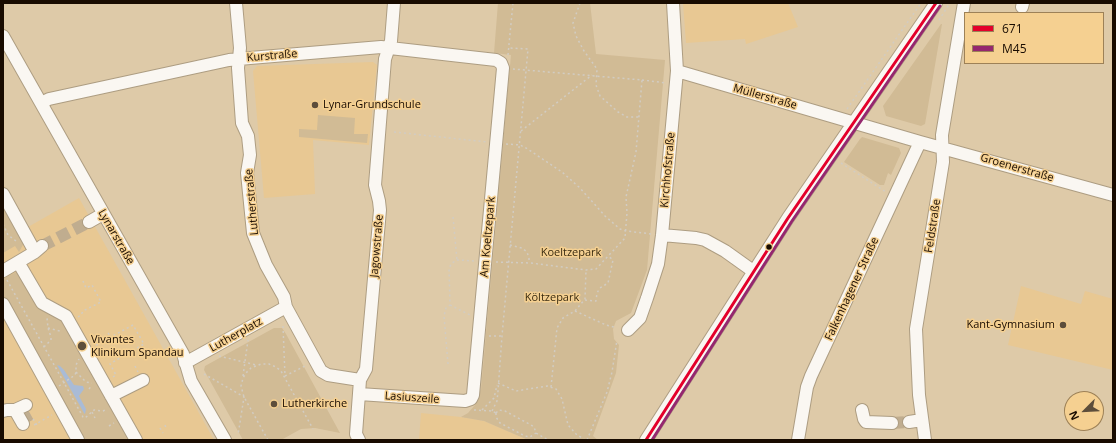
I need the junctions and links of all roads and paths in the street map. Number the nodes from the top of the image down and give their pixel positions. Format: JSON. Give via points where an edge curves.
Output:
{"nodes":[{"id":1,"x":236,"y":3,"type":"edge"},
{"id":2,"x":394,"y":3,"type":"edge"},
{"id":3,"x":513,"y":3,"type":"edge"},
{"id":4,"x":580,"y":3,"type":"edge"},
{"id":5,"x":673,"y":3,"type":"edge"},
{"id":6,"x":921,"y":3,"type":"edge"},
{"id":7,"x":936,"y":3,"type":"edge"},
{"id":8,"x":963,"y":8,"type":"edge"},
{"id":9,"x":3,"y":36,"type":"edge"},
{"id":10,"x":388,"y":48,"type":"junction"},
{"id":11,"x":509,"y":48,"type":"junction"},
{"id":12,"x":508,"y":56,"type":"dead end"},
{"id":13,"x":239,"y":59,"type":"junction"},
{"id":14,"x":505,"y":68,"type":"junction"},
{"id":15,"x":526,"y":70,"type":"junction"},
{"id":16,"x":677,"y":71,"type":"junction"},
{"id":17,"x":592,"y":75,"type":"junction"},
{"id":18,"x":597,"y":75,"type":"junction"},
{"id":19,"x":642,"y":80,"type":"junction"},
{"id":20,"x":675,"y":84,"type":"junction"},
{"id":21,"x":41,"y":104,"type":"junction"},
{"id":22,"x":847,"y":110,"type":"dead end"},
{"id":23,"x":639,"y":117,"type":"junction"},
{"id":24,"x":853,"y":122,"type":"junction"},
{"id":25,"x":394,"y":132,"type":"dead end"},
{"id":26,"x":521,"y":132,"type":"junction"},
{"id":27,"x":488,"y":142,"type":"dead end"},
{"id":28,"x":920,"y":142,"type":"junction"},
{"id":29,"x":504,"y":143,"type":"dead end"},
{"id":30,"x":520,"y":145,"type":"junction"},
{"id":31,"x":942,"y":148,"type":"junction"},
{"id":32,"x":840,"y":163,"type":"dead end"},
{"id":33,"x":886,"y":192,"type":"dead end"},
{"id":34,"x":3,"y":194,"type":"edge"},
{"id":35,"x":1113,"y":195,"type":"edge"},
{"id":36,"x":103,"y":214,"type":"junction"},
{"id":37,"x":453,"y":217,"type":"dead end"},
{"id":38,"x":89,"y":222,"type":"tunnel mouth"},
{"id":39,"x":626,"y":231,"type":"junction"},
{"id":40,"x":662,"y":235,"type":"junction"},
{"id":41,"x":510,"y":245,"type":"junction"},
{"id":42,"x":608,"y":256,"type":"junction"},
{"id":43,"x":457,"y":260,"type":"junction"},
{"id":44,"x":477,"y":261,"type":"dead end"},
{"id":45,"x":18,"y":262,"type":"junction"},
{"id":46,"x":500,"y":262,"type":"dead end"},
{"id":47,"x":509,"y":262,"type":"junction"},
{"id":48,"x":530,"y":263,"type":"junction"},
{"id":49,"x":586,"y":270,"type":"junction"},
{"id":50,"x":753,"y":271,"type":"junction"},
{"id":51,"x":5,"y":275,"type":"edge"},
{"id":52,"x":83,"y":282,"type":"dead end"},
{"id":53,"x":585,"y":299,"type":"junction"},
{"id":54,"x":3,"y":304,"type":"edge"},
{"id":55,"x":450,"y":304,"type":"junction"},
{"id":56,"x":286,"y":307,"type":"junction"},
{"id":57,"x":51,"y":308,"type":"junction"},
{"id":58,"x":575,"y":311,"type":"junction"},
{"id":59,"x":472,"y":317,"type":"dead end"},
{"id":60,"x":77,"y":318,"type":"dead end"},
{"id":61,"x":283,"y":326,"type":"dead end"},
{"id":62,"x":614,"y":327,"type":"dead end"},
{"id":63,"x":48,"y":328,"type":"junction"},
{"id":64,"x":628,"y":330,"type":"dead end"},
{"id":65,"x":60,"y":331,"type":"dead end"},
{"id":66,"x":108,"y":333,"type":"dead end"},
{"id":67,"x":487,"y":335,"type":"dead end"},
{"id":68,"x":502,"y":336,"type":"junction"},
{"id":69,"x":111,"y":337,"type":"junction"},
{"id":70,"x":248,"y":339,"type":"dead end"},
{"id":71,"x":617,"y":340,"type":"dead end"},
{"id":72,"x":44,"y":347,"type":"junction"},
{"id":73,"x":91,"y":350,"type":"junction"},
{"id":74,"x":218,"y":356,"type":"dead end"},
{"id":75,"x":245,"y":362,"type":"junction"},
{"id":76,"x":185,"y":363,"type":"junction"},
{"id":77,"x":448,"y":364,"type":"dead end"},
{"id":78,"x":256,"y":365,"type":"junction"},
{"id":79,"x":307,"y":365,"type":"dead end"},
{"id":80,"x":204,"y":374,"type":"dead end"},
{"id":81,"x":116,"y":375,"type":"dead end"},
{"id":82,"x":285,"y":376,"type":"junction"},
{"id":83,"x":243,"y":378,"type":"junction"},
{"id":84,"x":143,"y":380,"type":"dead end"},
{"id":85,"x":360,"y":380,"type":"junction"},
{"id":86,"x":65,"y":382,"type":"dead end"},
{"id":87,"x":93,"y":383,"type":"dead end"},
{"id":88,"x":498,"y":383,"type":"junction"},
{"id":89,"x":551,"y":387,"type":"junction"},
{"id":90,"x":89,"y":389,"type":"dead end"},
{"id":91,"x":359,"y":394,"type":"junction"},
{"id":92,"x":244,"y":397,"type":"junction"},
{"id":93,"x":113,"y":400,"type":"junction"},
{"id":94,"x":468,"y":405,"type":"junction"},
{"id":95,"x":14,"y":409,"type":"edge"},
{"id":96,"x":482,"y":410,"type":"junction"},
{"id":97,"x":862,"y":410,"type":"dead end"},
{"id":98,"x":492,"y":411,"type":"junction"},
{"id":99,"x":56,"y":412,"type":"dead end"},
{"id":100,"x":92,"y":412,"type":"junction"},
{"id":101,"x":496,"y":413,"type":"junction"},
{"id":102,"x":95,"y":418,"type":"dead end"},
{"id":103,"x":922,"y":420,"type":"junction"},
{"id":104,"x":909,"y":422,"type":"tunnel mouth"},
{"id":105,"x":892,"y":423,"type":"tunnel mouth"},
{"id":106,"x":23,"y":424,"type":"joint"},
{"id":107,"x":160,"y":428,"type":"dead end"},
{"id":108,"x":313,"y":429,"type":"dead end"},
{"id":109,"x":163,"y":433,"type":"dead end"},
{"id":110,"x":536,"y":433,"type":"junction"},
{"id":111,"x":238,"y":435,"type":"dead end"},
{"id":112,"x":78,"y":440,"type":"edge"},
{"id":113,"x":136,"y":440,"type":"edge"},
{"id":114,"x":225,"y":440,"type":"edge"},
{"id":115,"x":268,"y":440,"type":"edge"},
{"id":116,"x":359,"y":440,"type":"edge"},
{"id":117,"x":548,"y":440,"type":"edge"},
{"id":118,"x":586,"y":440,"type":"edge"},
{"id":119,"x":646,"y":440,"type":"edge"},
{"id":120,"x":798,"y":440,"type":"edge"},
{"id":121,"x":925,"y":440,"type":"edge"}],
"edges":[{"from":1,"to":13,"type":"street","name":"Lutherstraße"},
{"from":2,"to":10,"type":"street","name":"Jagowstraße","via":[[391,41]]},
{"from":3,"to":11,"type":"path"},
{"from":4,"to":18,"type":"path","via":[[573,23],[576,36],[597,69]]},
{"from":5,"to":16,"type":"street","name":"Kirchhofstraße"},
{"from":6,"to":22,"type":"path"},
{"from":7,"to":24,"type":"street"},
{"from":8,"to":31,"type":"street","name":"Feldstraße"},
{"from":9,"to":21,"type":"street","name":"Lynarstraße"},
{"from":10,"to":13,"type":"street","name":"Kurstraße"},
{"from":10,"to":14,"type":"street","name":"Kurstraße","via":[[496,60]]},
{"from":10,"to":85,"type":"street","name":"Jagowstraße","via":[[375,185],[380,210],[366,369]]},
{"from":11,"to":12,"type":"path"},
{"from":11,"to":15,"type":"path","via":[[528,49]]},
{"from":13,"to":21,"type":"street","name":"Kurstraße","via":[[49,99]]},
{"from":13,"to":56,"type":"street","name":"Lutherstraße","via":[[242,123],[248,136],[250,155],[247,172],[252,234],[284,297]]},
{"from":14,"to":15,"type":"path"},
{"from":14,"to":94,"type":"street","name":"Am Koeltzepark","via":[[473,395]]},
{"from":15,"to":17,"type":"path"},
{"from":15,"to":26,"type":"path"},
{"from":16,"to":20,"type":"street","name":"Kirchhofstraße"},
{"from":16,"to":24,"type":"street","name":"Müllerstraße"},
{"from":17,"to":18,"type":"path"},
{"from":17,"to":26,"type":"path"},
{"from":18,"to":19,"type":"path"},
{"from":18,"to":23,"type":"path","via":[[596,85],[600,96],[627,117]]},
{"from":19,"to":20,"type":"path"},
{"from":19,"to":23,"type":"path"},
{"from":20,"to":40,"type":"street","name":"Kirchhofstraße"},
{"from":21,"to":36,"type":"street","name":"Lynarstraße"},
{"from":23,"to":39,"type":"path","via":[[636,152],[626,197]]},
{"from":24,"to":28,"type":"street","name":"Müllerstraße"},
{"from":24,"to":50,"type":"street"},
{"from":25,"to":27,"type":"path"},
{"from":26,"to":30,"type":"path"},
{"from":28,"to":31,"type":"street","name":"Groenerstraße"},
{"from":28,"to":120,"type":"street","name":"Falkenhagener Straße","via":[[814,369],[807,387]]},
{"from":29,"to":30,"type":"path"},
{"from":30,"to":39,"type":"path","via":[[562,172],[613,224]]},
{"from":30,"to":41,"type":"path"},
{"from":31,"to":35,"type":"street","name":"Groenerstraße"},
{"from":31,"to":103,"type":"street","name":"Feldstraße","via":[[943,162],[916,329]]},
{"from":32,"to":33,"type":"path"},
{"from":34,"to":45,"type":"street","via":[[39,249]]},
{"from":36,"to":38,"type":"street"},
{"from":36,"to":76,"type":"street","name":"Lynarstraße","via":[[183,354]]},
{"from":37,"to":43,"type":"path"},
{"from":39,"to":40,"type":"path"},
{"from":39,"to":42,"type":"path","via":[[625,238]]},
{"from":40,"to":50,"type":"street","via":[[705,240]]},
{"from":40,"to":64,"type":"street","name":"Kirchhofstraße","via":[[658,264],[640,318]]},
{"from":41,"to":47,"type":"path"},
{"from":41,"to":48,"type":"path","via":[[527,252]]},
{"from":42,"to":49,"type":"path","via":[[596,269]]},
{"from":42,"to":53,"type":"path","via":[[613,260],[608,283],[600,288],[596,301]]},
{"from":43,"to":44,"type":"path"},
{"from":43,"to":55,"type":"path","via":[[449,268]]},
{"from":45,"to":51,"type":"street"},
{"from":45,"to":57,"type":"street","via":[[42,303]]},
{"from":46,"to":47,"type":"path"},
{"from":47,"to":48,"type":"path"},
{"from":47,"to":68,"type":"path"},
{"from":48,"to":49,"type":"path"},
{"from":49,"to":53,"type":"path"},
{"from":50,"to":119,"type":"street"},
{"from":51,"to":72,"type":"path"},
{"from":52,"to":60,"type":"path","via":[[86,288],[92,285],[102,302],[83,311]]},
{"from":53,"to":58,"type":"path"},
{"from":54,"to":112,"type":"street"},
{"from":55,"to":59,"type":"path"},
{"from":55,"to":77,"type":"path","via":[[444,316]]},
{"from":56,"to":76,"type":"street","name":"Lutherplatz"},
{"from":56,"to":85,"type":"street","name":"Lutherstraße","via":[[324,374]]},
{"from":57,"to":63,"type":"path"},
{"from":57,"to":73,"type":"street","via":[[66,316]]},
{"from":58,"to":62,"type":"path"},
{"from":58,"to":89,"type":"path","via":[[563,318],[557,328]]},
{"from":61,"to":82,"type":"path"},
{"from":63,"to":65,"type":"path"},
{"from":63,"to":72,"type":"path","via":[[51,340]]},
{"from":66,"to":69,"type":"path"},
{"from":67,"to":68,"type":"path"},
{"from":68,"to":88,"type":"path"},
{"from":69,"to":73,"type":"path"},
{"from":69,"to":81,"type":"path","via":[[133,325],[144,344],[110,364]]},
{"from":70,"to":75,"type":"path"},
{"from":71,"to":118,"type":"path","via":[[607,392]]},
{"from":72,"to":100,"type":"path","via":[[81,415],[86,418]]},
{"from":73,"to":86,"type":"path","via":[[77,361],[76,372]]},
{"from":73,"to":93,"type":"street"},
{"from":74,"to":75,"type":"path"},
{"from":75,"to":78,"type":"path"},
{"from":75,"to":83,"type":"path"},
{"from":76,"to":114,"type":"street","name":"Lynarstraße","via":[[191,380]]},
{"from":78,"to":82,"type":"path","via":[[269,364]]},
{"from":78,"to":83,"type":"path"},
{"from":79,"to":82,"type":"path"},
{"from":80,"to":92,"type":"path"},
{"from":82,"to":108,"type":"path"},
{"from":83,"to":92,"type":"path","via":[[241,386]]},
{"from":84,"to":93,"type":"street"},
{"from":85,"to":91,"type":"street","name":"Jagowstraße"},
{"from":87,"to":90,"type":"path"},
{"from":88,"to":89,"type":"path","via":[[516,391]]},
{"from":88,"to":96,"type":"path","via":[[494,398]]},
{"from":88,"to":98,"type":"path","via":[[497,401]]},
{"from":89,"to":118,"type":"path","via":[[560,395],[568,425]]},
{"from":91,"to":94,"type":"street","name":"Lasiuszeile"},
{"from":91,"to":116,"type":"street","name":"Jagowstraße","via":[[356,434]]},
{"from":92,"to":111,"type":"path"},
{"from":92,"to":115,"type":"path"},
{"from":93,"to":100,"type":"path","via":[[103,411]]},
{"from":93,"to":113,"type":"street"},
{"from":94,"to":96,"type":"path"},
{"from":95,"to":106,"type":"street"},
{"from":96,"to":98,"type":"path"},
{"from":97,"to":105,"type":"street","via":[[866,422]]},
{"from":98,"to":101,"type":"path"},
{"from":99,"to":106,"type":"path","via":[[26,429]]},
{"from":100,"to":102,"type":"path"},
{"from":101,"to":110,"type":"path","via":[[499,410],[505,411],[534,427]]},
{"from":101,"to":110,"type":"path","via":[[500,423],[525,436],[530,437]]},
{"from":103,"to":104,"type":"street"},
{"from":103,"to":121,"type":"street","name":"Feldstraße"},
{"from":107,"to":109,"type":"path"},
{"from":110,"to":117,"type":"path"}]}
